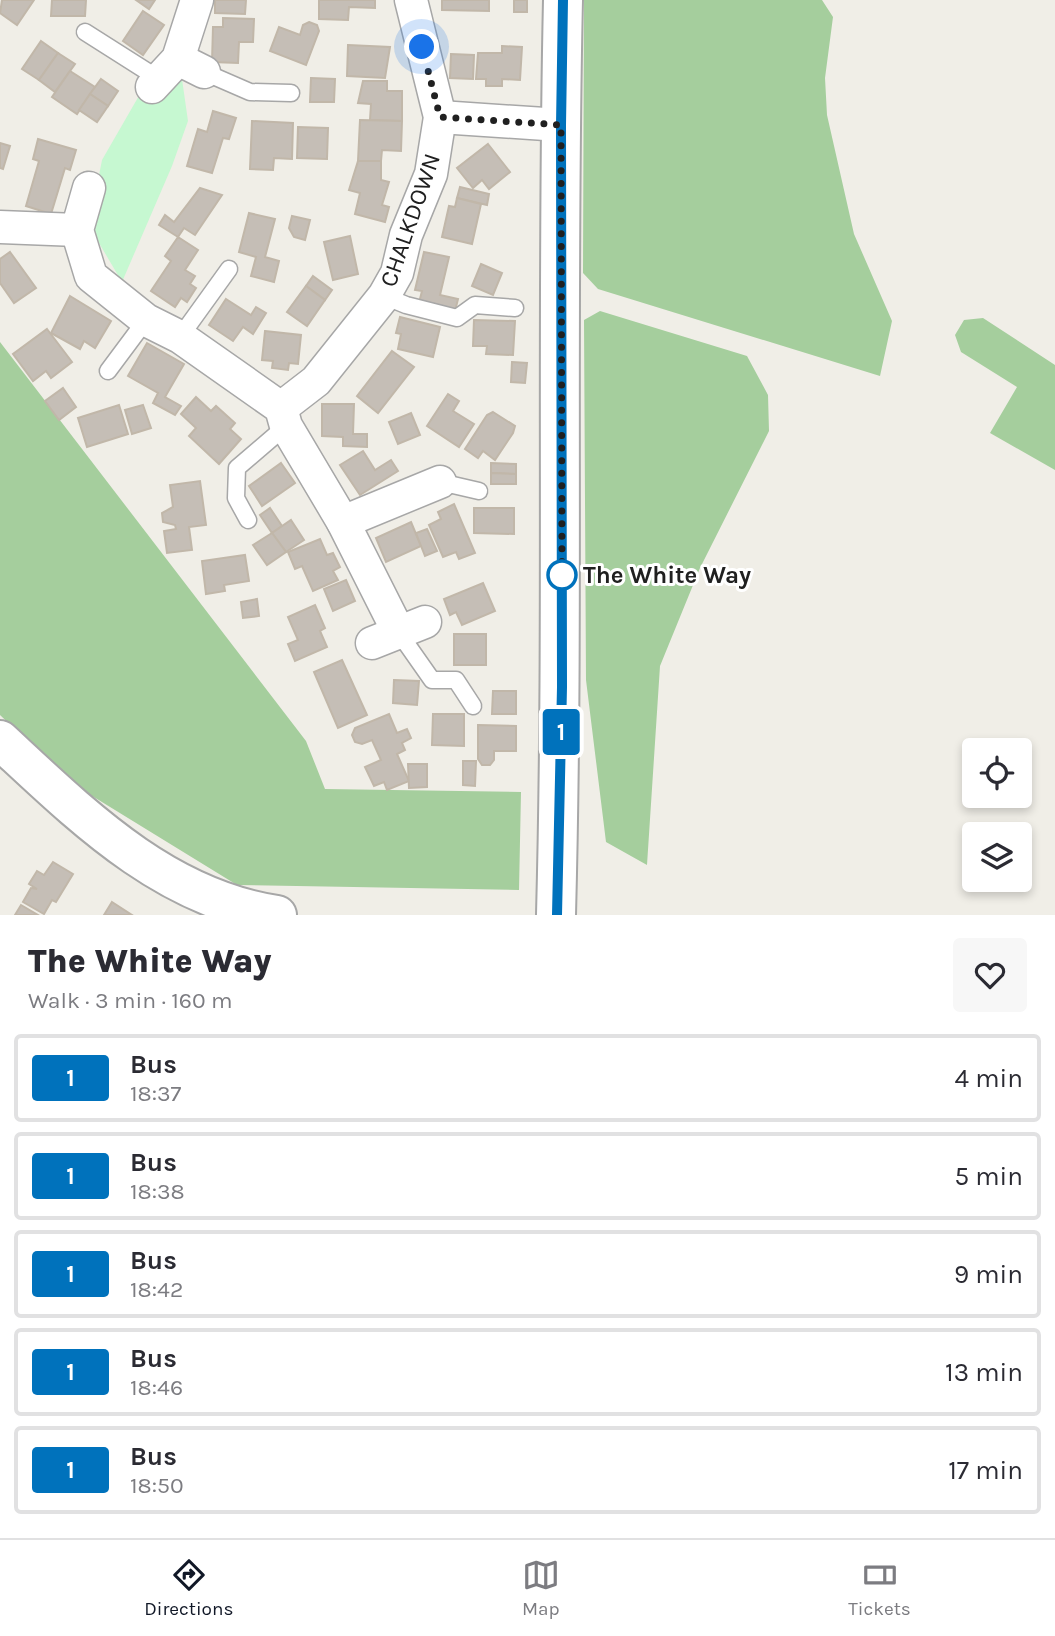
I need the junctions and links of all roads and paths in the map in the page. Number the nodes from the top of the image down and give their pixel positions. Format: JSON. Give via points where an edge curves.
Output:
{"nodes":[{"id":1,"x":197,"y":0,"type":"edge"},
{"id":2,"x":411,"y":0,"type":"edge"},
{"id":3,"x":563,"y":0,"type":"edge"},
{"id":4,"x":85,"y":32,"type":"dead end"},
{"id":5,"x":173,"y":74,"type":"junction"},
{"id":6,"x":292,"y":93,"type":"dead end"},
{"id":7,"x":440,"y":117,"type":"junction"},
{"id":8,"x":561,"y":125,"type":"junction"},
{"id":9,"x":89,"y":188,"type":"dead end"},
{"id":10,"x":0,"y":226,"type":"edge"},
{"id":11,"x":77,"y":230,"type":"junction"},
{"id":12,"x":229,"y":269,"type":"dead end"},
{"id":13,"x":384,"y":296,"type":"junction"},
{"id":14,"x":515,"y":307,"type":"dead end"},
{"id":15,"x":146,"y":320,"type":"junction"},
{"id":16,"x":180,"y":337,"type":"junction"},
{"id":17,"x":108,"y":371,"type":"dead end"},
{"id":18,"x":283,"y":417,"type":"junction"},
{"id":19,"x":432,"y":478,"type":"joint"},
{"id":20,"x":479,"y":491,"type":"dead end"},
{"id":21,"x":248,"y":520,"type":"dead end"},
{"id":22,"x":343,"y":523,"type":"junction"},
{"id":23,"x":399,"y":633,"type":"joint"},
{"id":24,"x":473,"y":706,"type":"dead end"},
{"id":25,"x":0,"y":740,"type":"edge"},
{"id":26,"x":278,"y":915,"type":"edge"},
{"id":27,"x":556,"y":915,"type":"edge"}],
"edges":[{"from":1,"to":5,"type":"street"},
{"from":2,"to":7,"type":"street","name":"CHALKDOWN"},
{"from":3,"to":8,"type":"street"},
{"from":4,"to":5,"type":"lane"},
{"from":5,"to":6,"type":"lane","via":[[250,92]]},
{"from":7,"to":8,"type":"street"},
{"from":7,"to":13,"type":"street","name":"CHALKDOWN","via":[[430,174],[397,273]]},
{"from":8,"to":27,"type":"street","via":[[562,687]]},
{"from":9,"to":11,"type":"street"},
{"from":10,"to":11,"type":"street"},
{"from":11,"to":15,"type":"street","via":[[91,276]]},
{"from":12,"to":16,"type":"lane"},
{"from":13,"to":14,"type":"lane","via":[[457,318],[475,305]]},
{"from":13,"to":18,"type":"street","name":"CHALKDOWN"},
{"from":15,"to":16,"type":"street"},
{"from":15,"to":17,"type":"lane"},
{"from":16,"to":18,"type":"street"},
{"from":18,"to":21,"type":"lane","via":[[237,468],[236,498]]},
{"from":18,"to":22,"type":"street"},
{"from":19,"to":20,"type":"lane"},
{"from":19,"to":22,"type":"street"},
{"from":22,"to":23,"type":"street"},
{"from":23,"to":24,"type":"lane","via":[[432,680],[456,680]]},
{"from":25,"to":26,"type":"street","via":[[94,827],[167,876],[207,894]]}]}
